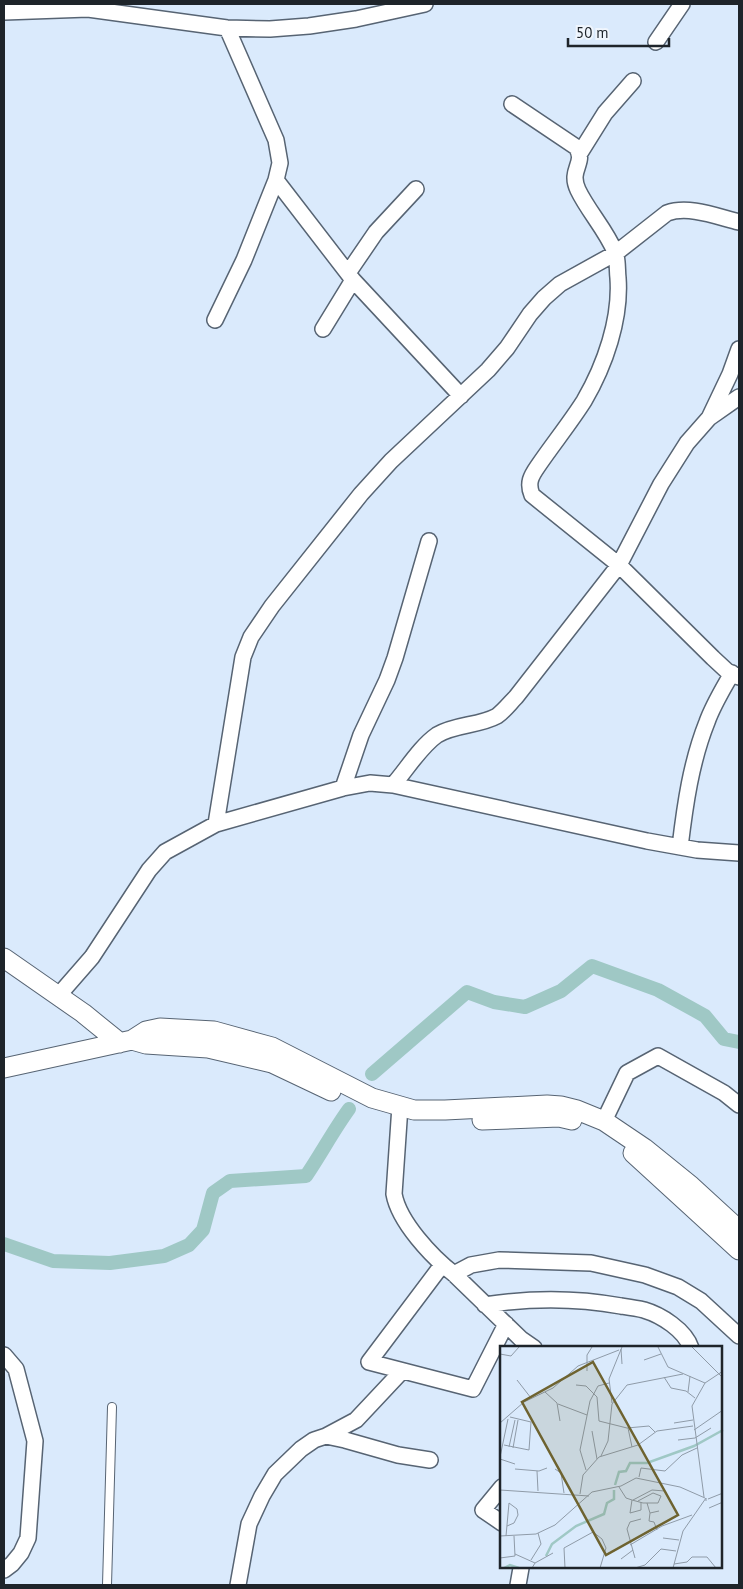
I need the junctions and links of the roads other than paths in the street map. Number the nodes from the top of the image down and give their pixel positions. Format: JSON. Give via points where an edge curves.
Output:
{"nodes":[{"id":1,"x":425,"y":4,"type":"edge"},
{"id":2,"x":682,"y":4,"type":"edge"},
{"id":3,"x":88,"y":7,"type":"edge"},
{"id":4,"x":4,"y":12,"type":"edge"},
{"id":5,"x":227,"y":28,"type":"junction"},
{"id":6,"x":656,"y":42,"type":"dead end"},
{"id":7,"x":633,"y":81,"type":"dead end"},
{"id":8,"x":512,"y":104,"type":"dead end"},
{"id":9,"x":580,"y":153,"type":"junction"},
{"id":10,"x":276,"y":180,"type":"junction"},
{"id":11,"x":416,"y":188,"type":"dead end"},
{"id":12,"x":739,"y":222,"type":"edge"},
{"id":13,"x":616,"y":253,"type":"junction"},
{"id":14,"x":350,"y":276,"type":"junction"},
{"id":15,"x":215,"y":320,"type":"dead end"},
{"id":16,"x":323,"y":329,"type":"dead end"},
{"id":17,"x":739,"y":349,"type":"edge"},
{"id":18,"x":461,"y":396,"type":"junction"},
{"id":19,"x":739,"y":397,"type":"edge"},
{"id":20,"x":710,"y":418,"type":"junction"},
{"id":21,"x":429,"y":541,"type":"dead end"},
{"id":22,"x":619,"y":565,"type":"junction"},
{"id":23,"x":735,"y":675,"type":"edge"},
{"id":24,"x":394,"y":785,"type":"junction"},
{"id":25,"x":342,"y":788,"type":"junction"},
{"id":26,"x":216,"y":824,"type":"junction"},
{"id":27,"x":680,"y":847,"type":"junction"},
{"id":28,"x":739,"y":854,"type":"edge"},
{"id":29,"x":4,"y":958,"type":"edge"},
{"id":30,"x":58,"y":996,"type":"junction"},
{"id":31,"x":126,"y":1042,"type":"junction"},
{"id":32,"x":4,"y":1068,"type":"edge"},
{"id":33,"x":739,"y":1104,"type":"edge"},
{"id":34,"x":400,"y":1113,"type":"junction"},
{"id":35,"x":604,"y":1121,"type":"junction"},
{"id":36,"x":739,"y":1230,"type":"edge"},
{"id":37,"x":739,"y":1250,"type":"edge"},
{"id":38,"x":448,"y":1269,"type":"junction"},
{"id":39,"x":486,"y":1304,"type":"junction"},
{"id":40,"x":506,"y":1324,"type":"junction"},
{"id":41,"x":739,"y":1336,"type":"edge"},
{"id":42,"x":531,"y":1346,"type":"edge"},
{"id":43,"x":690,"y":1346,"type":"edge"},
{"id":44,"x":4,"y":1355,"type":"edge"},
{"id":45,"x":402,"y":1371,"type":"junction"},
{"id":46,"x":112,"y":1407,"type":"dead end"},
{"id":47,"x":326,"y":1436,"type":"junction"},
{"id":48,"x":430,"y":1460,"type":"dead end"},
{"id":49,"x":500,"y":1489,"type":"edge"},
{"id":50,"x":500,"y":1522,"type":"edge"},
{"id":51,"x":521,"y":1569,"type":"edge"},
{"id":52,"x":4,"y":1570,"type":"edge"},
{"id":53,"x":107,"y":1585,"type":"edge"},
{"id":54,"x":238,"y":1585,"type":"edge"},
{"id":55,"x":518,"y":1585,"type":"edge"}],
"edges":[{"from":1,"to":5,"type":"street","via":[[309,26]]},
{"from":2,"to":6,"type":"street"},
{"from":3,"to":4,"type":"street"},
{"from":3,"to":5,"type":"street"},
{"from":5,"to":10,"type":"street","via":[[276,140],[280,163]]},
{"from":7,"to":9,"type":"street","via":[[605,114]]},
{"from":8,"to":9,"type":"street","via":[[576,147]]},
{"from":9,"to":13,"type":"street","via":[[581,159],[575,170],[577,188]]},
{"from":10,"to":14,"type":"street"},
{"from":10,"to":15,"type":"street","via":[[244,260]]},
{"from":11,"to":14,"type":"street","via":[[376,232]]},
{"from":12,"to":13,"type":"street","via":[[697,212],[674,211]]},
{"from":13,"to":18,"type":"street","via":[[560,284],[544,298],[507,348]]},
{"from":13,"to":22,"type":"street","via":[[619,288],[612,339],[584,400],[531,477],[529,487],[532,495]]},
{"from":14,"to":16,"type":"street"},
{"from":14,"to":18,"type":"street"},
{"from":17,"to":20,"type":"street"},
{"from":18,"to":26,"type":"street","via":[[391,461],[361,494],[251,637],[242,657]]},
{"from":19,"to":20,"type":"street"},
{"from":20,"to":22,"type":"street","via":[[687,443],[661,484]]},
{"from":21,"to":25,"type":"street","via":[[395,658]]},
{"from":22,"to":23,"type":"street","via":[[713,658]]},
{"from":22,"to":24,"type":"street","via":[[505,709],[490,719],[452,728],[438,735]]},
{"from":23,"to":27,"type":"street","via":[[712,709],[700,740],[688,789]]},
{"from":24,"to":25,"type":"street","via":[[370,783]]},
{"from":24,"to":27,"type":"street"},
{"from":25,"to":26,"type":"street"},
{"from":26,"to":30,"type":"street","via":[[165,852],[148,870],[92,957]]},
{"from":27,"to":28,"type":"street"},
{"from":29,"to":30,"type":"street"},
{"from":30,"to":31,"type":"street"},
{"from":31,"to":32,"type":"street"},
{"from":31,"to":34,"type":"street","via":[[208,1048],[272,1063],[366,1108]]},
{"from":33,"to":35,"type":"street","via":[[658,1056],[627,1073]]},
{"from":34,"to":35,"type":"street","via":[[547,1105],[577,1110]]},
{"from":34,"to":37,"type":"street","via":[[427,1122],[559,1118],[583,1123],[604,1132],[628,1150]]},
{"from":34,"to":38,"type":"street","via":[[396,1205],[404,1221]]},
{"from":35,"to":36,"type":"street","via":[[644,1148]]},
{"from":38,"to":39,"type":"street"},
{"from":38,"to":41,"type":"street","via":[[499,1260],[591,1263],[645,1275],[678,1287],[701,1301]]},
{"from":38,"to":45,"type":"street","via":[[369,1362]]},
{"from":39,"to":40,"type":"street"},
{"from":39,"to":43,"type":"street","via":[[550,1301],[602,1303],[644,1310],[681,1333]]},
{"from":40,"to":42,"type":"street"},
{"from":40,"to":45,"type":"street","via":[[473,1389]]},
{"from":44,"to":52,"type":"street","via":[[16,1369],[35,1441],[28,1538],[21,1553]]},
{"from":45,"to":47,"type":"street","via":[[356,1420]]},
{"from":46,"to":53,"type":"lane"},
{"from":47,"to":48,"type":"street"},
{"from":47,"to":54,"type":"street","via":[[301,1449],[275,1474],[262,1496],[244,1542]]},
{"from":49,"to":50,"type":"street","via":[[482,1510]]},
{"from":51,"to":55,"type":"street"}]}
